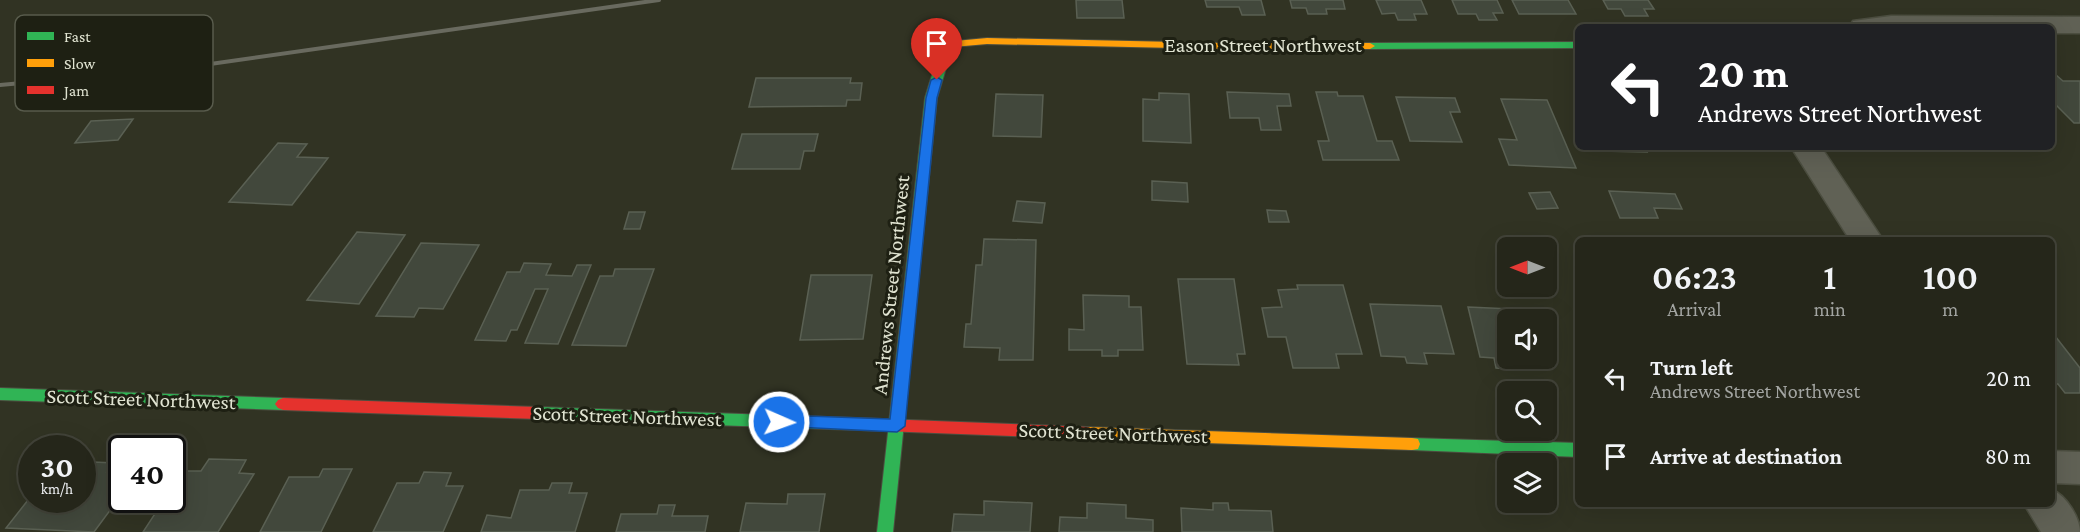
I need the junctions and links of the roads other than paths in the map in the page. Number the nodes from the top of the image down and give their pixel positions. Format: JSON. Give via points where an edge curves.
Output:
{"nodes":[{"id":1,"x":2055,"y":25,"type":"edge"},
{"id":2,"x":2080,"y":25,"type":"edge"},
{"id":3,"x":948,"y":44,"type":"joint"},
{"id":4,"x":1575,"y":45,"type":"edge"},
{"id":5,"x":1808,"y":150,"type":"edge"},
{"id":6,"x":1865,"y":237,"type":"edge"},
{"id":7,"x":0,"y":394,"type":"edge"},
{"id":8,"x":897,"y":426,"type":"junction"},
{"id":9,"x":1575,"y":450,"type":"edge"},
{"id":10,"x":2055,"y":466,"type":"edge"},
{"id":11,"x":2080,"y":468,"type":"edge"},
{"id":12,"x":2046,"y":507,"type":"edge"},
{"id":13,"x":885,"y":532,"type":"edge"},
{"id":14,"x":2064,"y":532,"type":"edge"}],
"edges":[{"from":1,"to":2,"type":"street"},
{"from":3,"to":4,"type":"street","name":"Eason Street Northwest","via":[[997,41],[1222,46]]},
{"from":3,"to":8,"type":"street","name":"Andrews Street Northwest","via":[[931,98]]},
{"from":5,"to":6,"type":"street"},
{"from":7,"to":8,"type":"street","name":"Scott Street Northwest"},
{"from":8,"to":9,"type":"street","name":"Scott Street Northwest"},
{"from":8,"to":13,"type":"street","name":"Andrews Street Northwest"},
{"from":10,"to":11,"type":"street"},
{"from":12,"to":14,"type":"street"}]}
